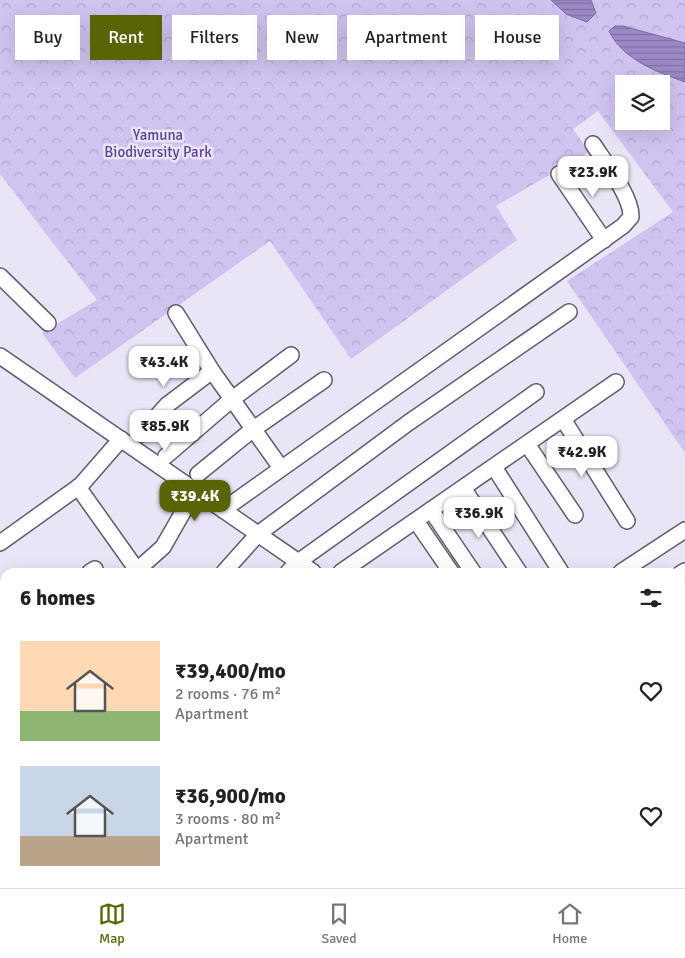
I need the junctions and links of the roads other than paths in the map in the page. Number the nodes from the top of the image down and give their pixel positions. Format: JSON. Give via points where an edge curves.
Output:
{"nodes":[{"id":1,"x":593,"y":144,"type":"dead end"},
{"id":2,"x":558,"y":174,"type":"dead end"},
{"id":3,"x":604,"y":240,"type":"junction"},
{"id":4,"x":0,"y":276,"type":"edge"},
{"id":5,"x":569,"y":312,"type":"dead end"},
{"id":6,"x":176,"y":313,"type":"dead end"},
{"id":7,"x":48,"y":323,"type":"dead end"},
{"id":8,"x":0,"y":356,"type":"edge"},
{"id":9,"x":291,"y":356,"type":"dead end"},
{"id":10,"x":212,"y":371,"type":"junction"},
{"id":11,"x":324,"y":380,"type":"dead end"},
{"id":12,"x":616,"y":382,"type":"dead end"},
{"id":13,"x":536,"y":392,"type":"dead end"},
{"id":14,"x":231,"y":400,"type":"junction"},
{"id":15,"x":563,"y":419,"type":"junction"},
{"id":16,"x":252,"y":430,"type":"junction"},
{"id":17,"x":141,"y":434,"type":"dead end"},
{"id":18,"x":121,"y":439,"type":"junction"},
{"id":19,"x":527,"y":444,"type":"junction"},
{"id":20,"x":166,"y":456,"type":"dead end"},
{"id":21,"x":494,"y":466,"type":"junction"},
{"id":22,"x":281,"y":468,"type":"junction"},
{"id":23,"x":198,"y":474,"type":"dead end"},
{"id":24,"x":82,"y":483,"type":"junction"},
{"id":25,"x":463,"y":488,"type":"junction"},
{"id":26,"x":195,"y":491,"type":"junction"},
{"id":27,"x":223,"y":510,"type":"junction"},
{"id":28,"x":431,"y":510,"type":"junction"},
{"id":29,"x":575,"y":515,"type":"dead end"},
{"id":30,"x":416,"y":521,"type":"junction"},
{"id":31,"x":627,"y":522,"type":"dead end"},
{"id":32,"x":685,"y":530,"type":"edge"},
{"id":33,"x":258,"y":534,"type":"junction"},
{"id":34,"x":0,"y":543,"type":"edge"},
{"id":35,"x":293,"y":567,"type":"edge"},
{"id":36,"x":134,"y":568,"type":"edge"},
{"id":37,"x":140,"y":568,"type":"edge"},
{"id":38,"x":228,"y":568,"type":"edge"},
{"id":39,"x":346,"y":568,"type":"edge"},
{"id":40,"x":448,"y":568,"type":"edge"},
{"id":41,"x":470,"y":568,"type":"edge"},
{"id":42,"x":516,"y":568,"type":"edge"},
{"id":43,"x":558,"y":568,"type":"edge"},
{"id":44,"x":627,"y":568,"type":"edge"}],
"edges":[{"from":1,"to":3,"type":"street","via":[[632,211],[623,226]]},
{"from":2,"to":3,"type":"street"},
{"from":3,"to":22,"type":"street"},
{"from":4,"to":7,"type":"street"},
{"from":5,"to":33,"type":"street","via":[[408,423]]},
{"from":6,"to":10,"type":"street"},
{"from":8,"to":18,"type":"street"},
{"from":9,"to":14,"type":"street"},
{"from":10,"to":14,"type":"street"},
{"from":10,"to":17,"type":"street","via":[[167,405]]},
{"from":11,"to":16,"type":"street"},
{"from":12,"to":15,"type":"street"},
{"from":13,"to":35,"type":"street"},
{"from":14,"to":16,"type":"street"},
{"from":14,"to":20,"type":"street"},
{"from":15,"to":19,"type":"street"},
{"from":15,"to":31,"type":"street"},
{"from":16,"to":22,"type":"street"},
{"from":16,"to":23,"type":"street"},
{"from":18,"to":24,"type":"street"},
{"from":18,"to":26,"type":"street"},
{"from":19,"to":21,"type":"street"},
{"from":19,"to":29,"type":"street"},
{"from":21,"to":25,"type":"street"},
{"from":21,"to":43,"type":"street"},
{"from":22,"to":27,"type":"street"},
{"from":24,"to":34,"type":"street"},
{"from":24,"to":36,"type":"street"},
{"from":25,"to":28,"type":"street"},
{"from":25,"to":42,"type":"street"},
{"from":26,"to":27,"type":"street"},
{"from":26,"to":37,"type":"street","via":[[166,542]]},
{"from":27,"to":33,"type":"street"},
{"from":28,"to":30,"type":"street"},
{"from":28,"to":41,"type":"street"},
{"from":30,"to":39,"type":"street"},
{"from":30,"to":40,"type":"street"},
{"from":32,"to":44,"type":"street"},
{"from":33,"to":35,"type":"street"},
{"from":33,"to":38,"type":"street"}]}
